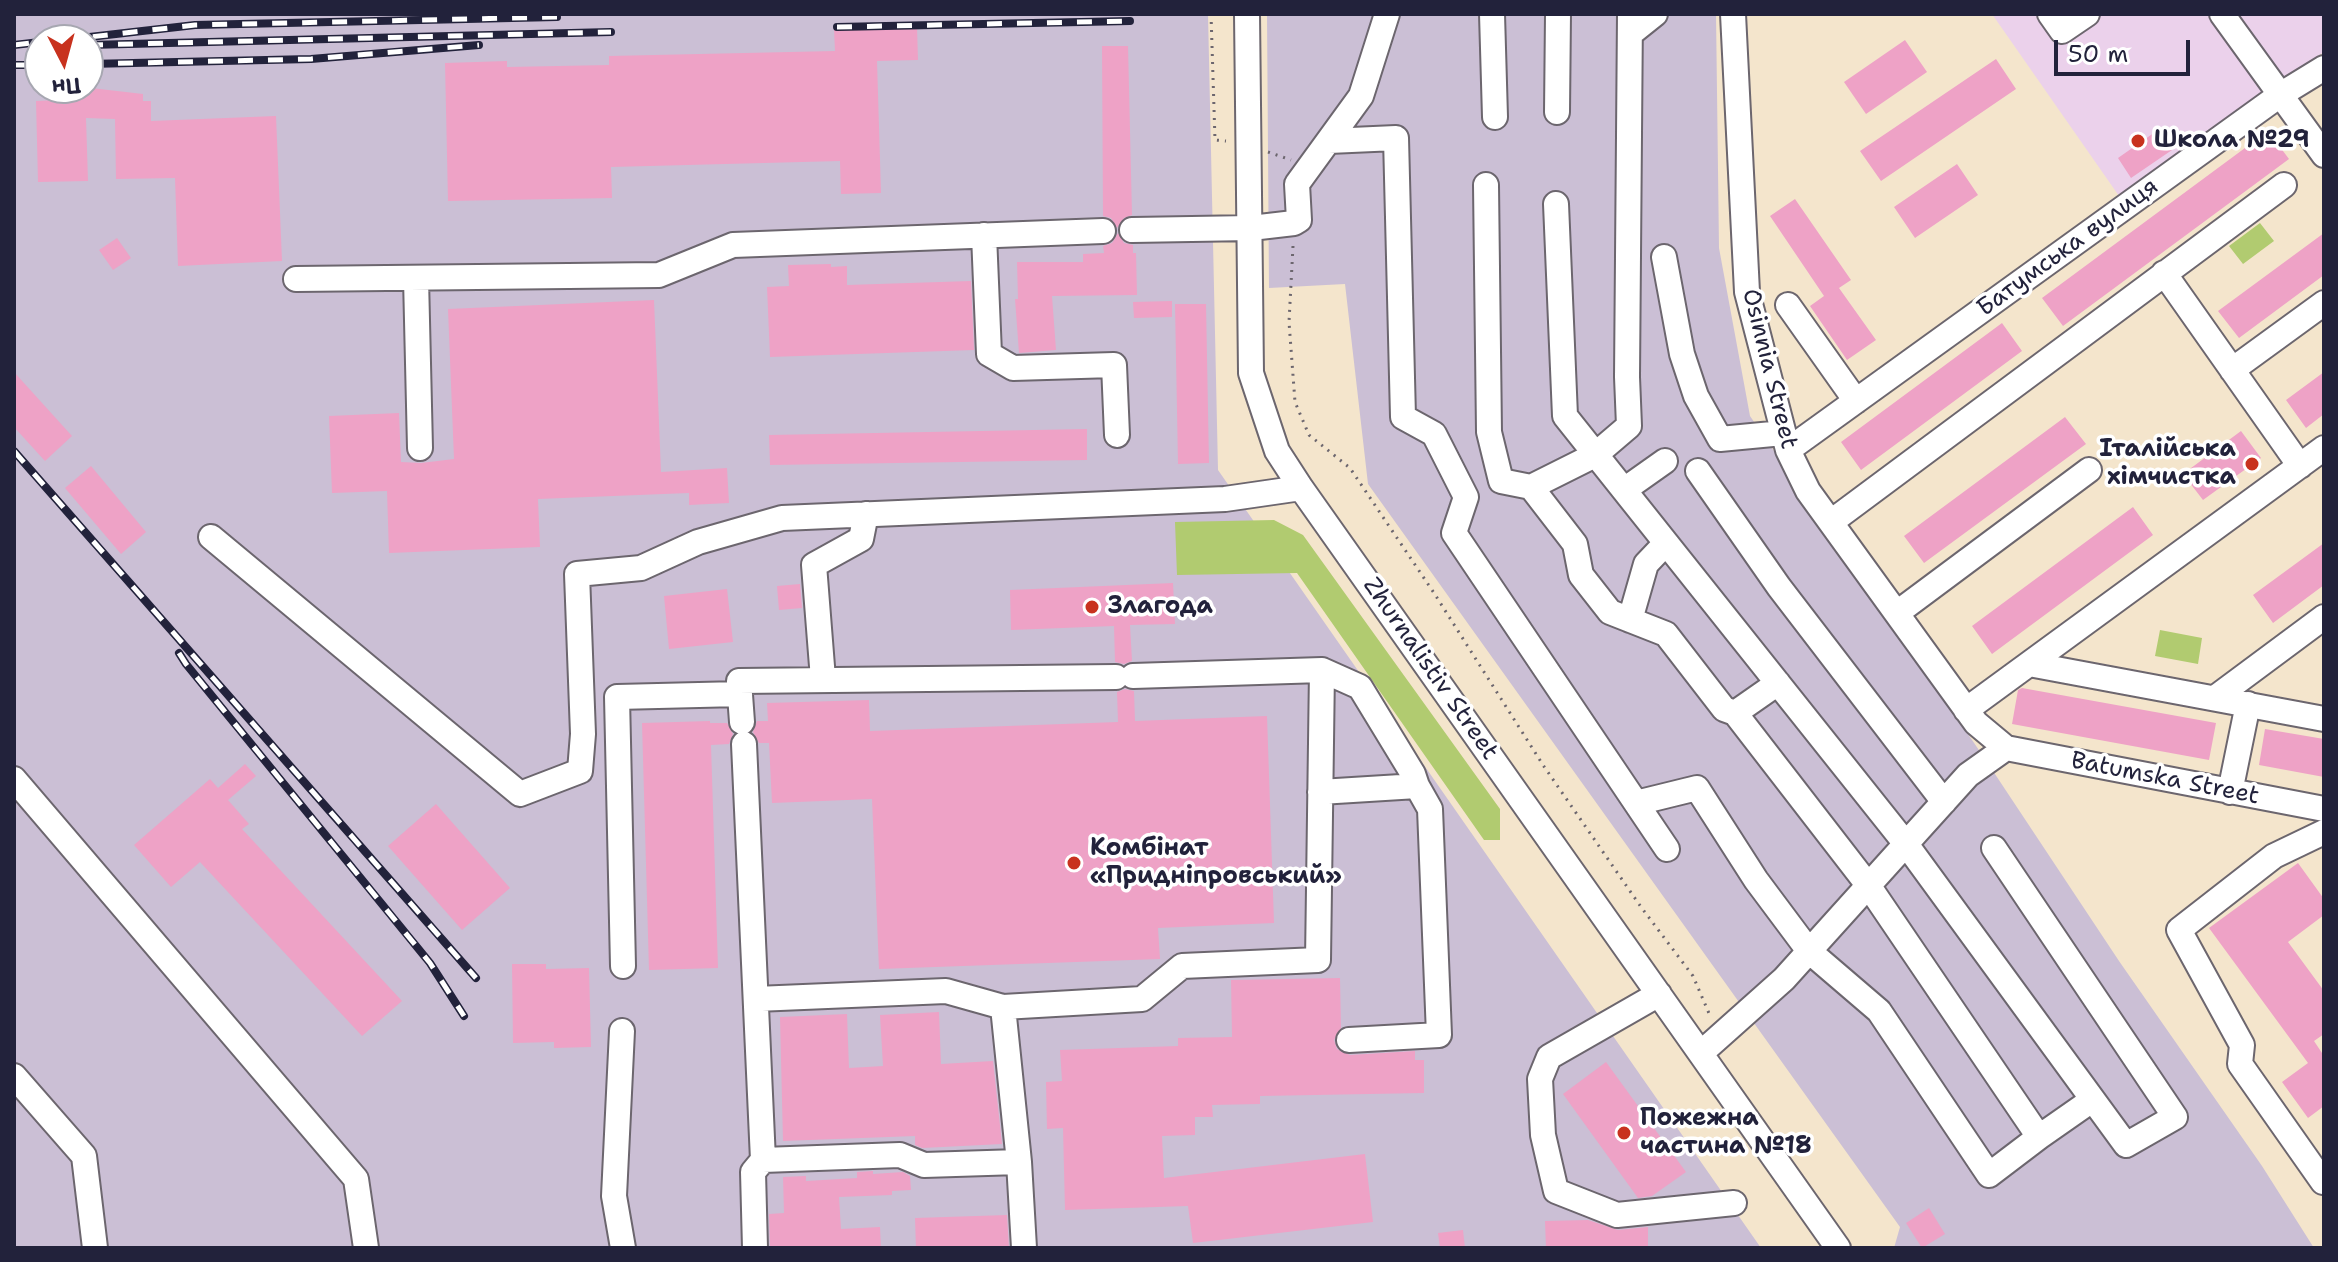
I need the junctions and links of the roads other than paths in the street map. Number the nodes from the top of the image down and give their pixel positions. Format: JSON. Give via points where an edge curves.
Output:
{"nodes":[{"id":1,"x":1247,"y":14,"type":"edge"},
{"id":2,"x":1387,"y":14,"type":"edge"},
{"id":3,"x":1492,"y":14,"type":"edge"},
{"id":4,"x":1558,"y":14,"type":"edge"},
{"id":5,"x":1655,"y":14,"type":"edge"},
{"id":6,"x":2050,"y":14,"type":"edge"},
{"id":7,"x":2087,"y":14,"type":"edge"},
{"id":8,"x":2222,"y":14,"type":"edge"},
{"id":9,"x":1736,"y":16,"type":"edge"},
{"id":10,"x":1630,"y":24,"type":"edge"},
{"id":11,"x":2324,"y":68,"type":"edge"},
{"id":12,"x":2280,"y":95,"type":"junction"},
{"id":13,"x":1557,"y":112,"type":"dead end"},
{"id":14,"x":1495,"y":117,"type":"dead end"},
{"id":15,"x":1329,"y":141,"type":"junction"},
{"id":16,"x":2324,"y":155,"type":"edge"},
{"id":17,"x":1486,"y":185,"type":"dead end"},
{"id":18,"x":2284,"y":185,"type":"dead end"},
{"id":19,"x":1556,"y":204,"type":"dead end"},
{"id":20,"x":1251,"y":228,"type":"junction"},
{"id":21,"x":1132,"y":230,"type":"dead end"},
{"id":22,"x":1103,"y":231,"type":"dead end"},
{"id":23,"x":984,"y":235,"type":"junction"},
{"id":24,"x":1664,"y":257,"type":"dead end"},
{"id":25,"x":2164,"y":273,"type":"junction"},
{"id":26,"x":416,"y":278,"type":"junction"},
{"id":27,"x":296,"y":279,"type":"dead end"},
{"id":28,"x":2324,"y":303,"type":"edge"},
{"id":29,"x":1788,"y":305,"type":"dead end"},
{"id":30,"x":2232,"y":370,"type":"junction"},
{"id":31,"x":1856,"y":401,"type":"junction"},
{"id":32,"x":1117,"y":435,"type":"dead end"},
{"id":33,"x":1786,"y":442,"type":"junction"},
{"id":34,"x":420,"y":448,"type":"dead end"},
{"id":35,"x":2324,"y":448,"type":"edge"},
{"id":36,"x":1595,"y":455,"type":"junction"},
{"id":37,"x":1665,"y":461,"type":"dead end"},
{"id":38,"x":2300,"y":466,"type":"junction"},
{"id":39,"x":2089,"y":470,"type":"dead end"},
{"id":40,"x":1698,"y":471,"type":"dead end"},
{"id":41,"x":1501,"y":481,"type":"junction"},
{"id":42,"x":1531,"y":487,"type":"junction"},
{"id":43,"x":1301,"y":488,"type":"junction"},
{"id":44,"x":1624,"y":490,"type":"junction"},
{"id":45,"x":1466,"y":497,"type":"junction"},
{"id":46,"x":866,"y":514,"type":"junction"},
{"id":47,"x":1831,"y":522,"type":"junction"},
{"id":48,"x":211,"y":537,"type":"dead end"},
{"id":49,"x":1666,"y":543,"type":"junction"},
{"id":50,"x":1897,"y":613,"type":"junction"},
{"id":51,"x":2324,"y":617,"type":"edge"},
{"id":52,"x":1630,"y":620,"type":"junction"},
{"id":53,"x":2029,"y":664,"type":"junction"},
{"id":54,"x":1322,"y":670,"type":"junction"},
{"id":55,"x":823,"y":679,"type":"junction"},
{"id":56,"x":1778,"y":683,"type":"junction"},
{"id":57,"x":740,"y":694,"type":"junction"},
{"id":58,"x":2215,"y":698,"type":"junction"},
{"id":59,"x":2248,"y":704,"type":"junction"},
{"id":60,"x":1966,"y":710,"type":"junction"},
{"id":61,"x":1735,"y":713,"type":"junction"},
{"id":62,"x":2324,"y":719,"type":"edge"},
{"id":63,"x":2006,"y":748,"type":"junction"},
{"id":64,"x":14,"y":779,"type":"edge"},
{"id":65,"x":1417,"y":786,"type":"junction"},
{"id":66,"x":1320,"y":792,"type":"junction"},
{"id":67,"x":2230,"y":792,"type":"junction"},
{"id":68,"x":1944,"y":802,"type":"junction"},
{"id":69,"x":1636,"y":803,"type":"junction"},
{"id":70,"x":2324,"y":809,"type":"edge"},
{"id":71,"x":2324,"y":832,"type":"edge"},
{"id":72,"x":1906,"y":844,"type":"junction"},
{"id":73,"x":1994,"y":848,"type":"dead end"},
{"id":74,"x":1667,"y":849,"type":"dead end"},
{"id":75,"x":1868,"y":885,"type":"junction"},
{"id":76,"x":1809,"y":951,"type":"junction"},
{"id":77,"x":623,"y":966,"type":"dead end"},
{"id":78,"x":1659,"y":994,"type":"junction"},
{"id":79,"x":756,"y":999,"type":"junction"},
{"id":80,"x":1003,"y":1007,"type":"junction"},
{"id":81,"x":622,"y":1031,"type":"dead end"},
{"id":82,"x":1349,"y":1040,"type":"dead end"},
{"id":83,"x":1710,"y":1045,"type":"junction"},
{"id":84,"x":14,"y":1076,"type":"edge"},
{"id":85,"x":2092,"y":1100,"type":"junction"},
{"id":86,"x":2039,"y":1137,"type":"junction"},
{"id":87,"x":763,"y":1160,"type":"junction"},
{"id":88,"x":1019,"y":1162,"type":"junction"},
{"id":89,"x":2323,"y":1182,"type":"edge"},
{"id":90,"x":1734,"y":1203,"type":"dead end"},
{"id":91,"x":95,"y":1248,"type":"edge"},
{"id":92,"x":366,"y":1248,"type":"edge"},
{"id":93,"x":623,"y":1248,"type":"edge"},
{"id":94,"x":755,"y":1248,"type":"edge"},
{"id":95,"x":1024,"y":1248,"type":"edge"},
{"id":96,"x":1838,"y":1248,"type":"edge"}],
"edges":[{"from":1,"to":20,"type":"street","name":"Zhurnalistiv Street"},
{"from":2,"to":15,"type":"street","via":[[1361,96]]},
{"from":3,"to":14,"type":"street"},
{"from":4,"to":13,"type":"street"},
{"from":5,"to":10,"type":"street"},
{"from":6,"to":7,"type":"street","via":[[2062,31]]},
{"from":8,"to":12,"type":"street"},
{"from":9,"to":33,"type":"street","name":"Osinnia Street","via":[[1747,292]]},
{"from":10,"to":36,"type":"street","via":[[1629,426]]},
{"from":11,"to":12,"type":"street","name":"Батумська вулиця"},
{"from":12,"to":16,"type":"street"},
{"from":12,"to":31,"type":"street","name":"Батумська вулиця"},
{"from":15,"to":20,"type":"street","via":[[1297,184],[1299,220]]},
{"from":15,"to":45,"type":"street","via":[[1396,138],[1403,417],[1434,434]]},
{"from":17,"to":41,"type":"street","via":[[1489,432]]},
{"from":18,"to":25,"type":"street"},
{"from":19,"to":36,"type":"street","via":[[1565,416]]},
{"from":20,"to":21,"type":"street"},
{"from":20,"to":43,"type":"street","name":"Zhurnalistiv Street","via":[[1251,373],[1277,451]]},
{"from":22,"to":23,"type":"street"},
{"from":23,"to":26,"type":"street","via":[[733,245],[659,275]]},
{"from":23,"to":32,"type":"street","via":[[989,354],[1013,368],[1114,365]]},
{"from":24,"to":33,"type":"street","via":[[1682,354],[1696,396],[1720,439]]},
{"from":25,"to":30,"type":"street"},
{"from":25,"to":47,"type":"street"},
{"from":26,"to":27,"type":"street"},
{"from":26,"to":34,"type":"street"},
{"from":28,"to":30,"type":"street"},
{"from":29,"to":31,"type":"street"},
{"from":30,"to":38,"type":"street"},
{"from":31,"to":33,"type":"street","name":"Батумська вулиця"},
{"from":33,"to":47,"type":"street","name":"Osinnia Street","via":[[1808,491]]},
{"from":35,"to":38,"type":"street"},
{"from":36,"to":42,"type":"street"},
{"from":36,"to":44,"type":"street"},
{"from":37,"to":44,"type":"street"},
{"from":38,"to":53,"type":"street"},
{"from":39,"to":50,"type":"street"},
{"from":40,"to":68,"type":"street","via":[[1779,587]]},
{"from":41,"to":42,"type":"street"},
{"from":41,"to":45,"type":"street"},
{"from":42,"to":52,"type":"street","via":[[1575,544],[1581,575],[1610,612]]},
{"from":43,"to":46,"type":"street","via":[[1225,499]]},
{"from":43,"to":78,"type":"street","name":"Zhurnalistiv Street"},
{"from":44,"to":49,"type":"street"},
{"from":45,"to":69,"type":"street","via":[[1454,533]]},
{"from":46,"to":48,"type":"street","via":[[782,518],[698,542],[641,568],[577,574],[580,771],[520,794]]},
{"from":46,"to":55,"type":"street","via":[[861,539],[814,565]]},
{"from":47,"to":50,"type":"street","name":"Osinnia Street"},
{"from":49,"to":52,"type":"street","via":[[1646,564]]},
{"from":49,"to":56,"type":"street"},
{"from":50,"to":60,"type":"street","name":"Osinnia Street"},
{"from":51,"to":58,"type":"street"},
{"from":52,"to":61,"type":"street","via":[[1666,634],[1724,709]]},
{"from":53,"to":58,"type":"street"},
{"from":53,"to":60,"type":"street"},
{"from":54,"to":55,"type":"street"},
{"from":54,"to":65,"type":"street","via":[[1360,687]]},
{"from":54,"to":66,"type":"street"},
{"from":55,"to":57,"type":"street","via":[[739,681]]},
{"from":56,"to":61,"type":"street"},
{"from":56,"to":72,"type":"street"},
{"from":57,"to":77,"type":"street","via":[[617,697]]},
{"from":57,"to":79,"type":"street"},
{"from":58,"to":59,"type":"street"},
{"from":59,"to":62,"type":"street"},
{"from":59,"to":67,"type":"street"},
{"from":60,"to":63,"type":"street","name":"Osinnia Street"},
{"from":61,"to":75,"type":"street"},
{"from":63,"to":67,"type":"street","name":"Batumska Street"},
{"from":63,"to":68,"type":"street","via":[[1968,775]]},
{"from":64,"to":92,"type":"street","via":[[356,1179]]},
{"from":65,"to":66,"type":"street"},
{"from":65,"to":82,"type":"street","via":[[1430,809],[1439,1035]]},
{"from":66,"to":80,"type":"street","via":[[1318,960],[1182,966],[1142,999]]},
{"from":67,"to":70,"type":"street","name":"Batumska Street"},
{"from":68,"to":72,"type":"street"},
{"from":69,"to":74,"type":"street"},
{"from":69,"to":76,"type":"street","via":[[1697,788]]},
{"from":71,"to":89,"type":"street","via":[[2274,856],[2179,930],[2242,1045],[2240,1064]]},
{"from":72,"to":75,"type":"street"},
{"from":72,"to":85,"type":"street"},
{"from":73,"to":85,"type":"street","via":[[2175,1117],[2126,1145]]},
{"from":75,"to":76,"type":"street"},
{"from":75,"to":86,"type":"street"},
{"from":76,"to":83,"type":"street"},
{"from":76,"to":86,"type":"street","via":[[1879,1011],[1989,1175]]},
{"from":78,"to":83,"type":"street","name":"Zhurnalistiv Street"},
{"from":78,"to":90,"type":"street","via":[[1549,1057],[1540,1079],[1543,1135],[1556,1191],[1617,1215]]},
{"from":79,"to":80,"type":"street","via":[[946,991]]},
{"from":79,"to":87,"type":"street"},
{"from":80,"to":88,"type":"street"},
{"from":81,"to":93,"type":"street","via":[[614,1196]]},
{"from":83,"to":96,"type":"street","name":"Zhurnalistiv Street"},
{"from":84,"to":91,"type":"street","via":[[84,1156]]},
{"from":85,"to":86,"type":"street"},
{"from":87,"to":88,"type":"street","via":[[900,1155],[924,1165]]},
{"from":87,"to":94,"type":"street","via":[[753,1172]]},
{"from":88,"to":95,"type":"street"}]}
